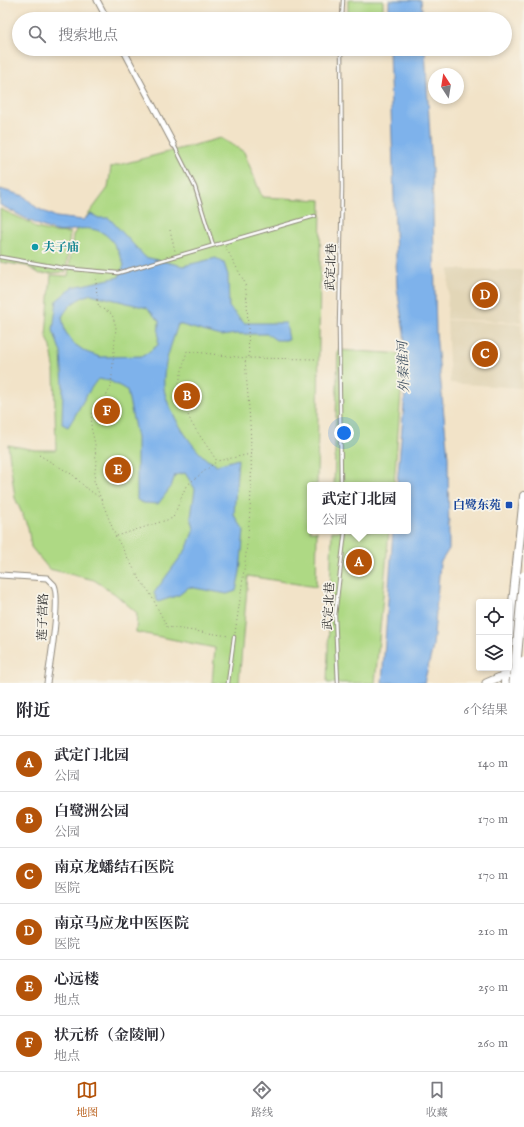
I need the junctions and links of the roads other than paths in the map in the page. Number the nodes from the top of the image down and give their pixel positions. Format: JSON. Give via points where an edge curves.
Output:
{"nodes":[{"id":1,"x":97,"y":0,"type":"edge"},
{"id":2,"x":343,"y":0,"type":"edge"},
{"id":3,"x":103,"y":12,"type":"edge"},
{"id":4,"x":342,"y":12,"type":"edge"},
{"id":5,"x":127,"y":56,"type":"edge"},
{"id":6,"x":341,"y":56,"type":"edge"},
{"id":7,"x":174,"y":145,"type":"joint"},
{"id":8,"x":315,"y":216,"type":"dead end"},
{"id":9,"x":213,"y":245,"type":"junction"},
{"id":10,"x":0,"y":257,"type":"edge"},
{"id":11,"x":341,"y":482,"type":"edge"},
{"id":12,"x":524,"y":496,"type":"edge"},
{"id":13,"x":345,"y":534,"type":"edge"},
{"id":14,"x":0,"y":575,"type":"edge"},
{"id":15,"x":524,"y":576,"type":"edge"},
{"id":16,"x":510,"y":635,"type":"edge"},
{"id":17,"x":234,"y":637,"type":"road end"},
{"id":18,"x":524,"y":661,"type":"edge"},
{"id":19,"x":524,"y":666,"type":"edge"},
{"id":20,"x":506,"y":676,"type":"edge"},
{"id":21,"x":524,"y":680,"type":"edge"},
{"id":22,"x":47,"y":683,"type":"edge"},
{"id":23,"x":228,"y":683,"type":"edge"},
{"id":24,"x":338,"y":683,"type":"edge"},
{"id":25,"x":486,"y":683,"type":"edge"},
{"id":26,"x":514,"y":683,"type":"edge"},
{"id":27,"x":521,"y":683,"type":"edge"}],
"edges":[{"from":1,"to":3,"type":"street"},
{"from":2,"to":4,"type":"lane"},
{"from":5,"to":7,"type":"street"},
{"from":6,"to":11,"type":"lane","name":"武定北巷"},
{"from":7,"to":9,"type":"lane","via":[[195,187]]},
{"from":8,"to":9,"type":"lane"},
{"from":9,"to":10,"type":"lane","via":[[118,273],[63,268]]},
{"from":12,"to":16,"type":"main road"},
{"from":13,"to":24,"type":"lane","name":"武定北巷","via":[[335,615]]},
{"from":14,"to":22,"type":"street","name":"莲子营路","via":[[47,578],[54,585],[54,630]]},
{"from":15,"to":26,"type":"highway","bridge":true},
{"from":17,"to":23,"type":"lane"},
{"from":18,"to":27,"type":"highway","bridge":true},
{"from":19,"to":20,"type":"main road"},
{"from":20,"to":25,"type":"main road"},
{"from":21,"to":27,"type":"main road"}]}
